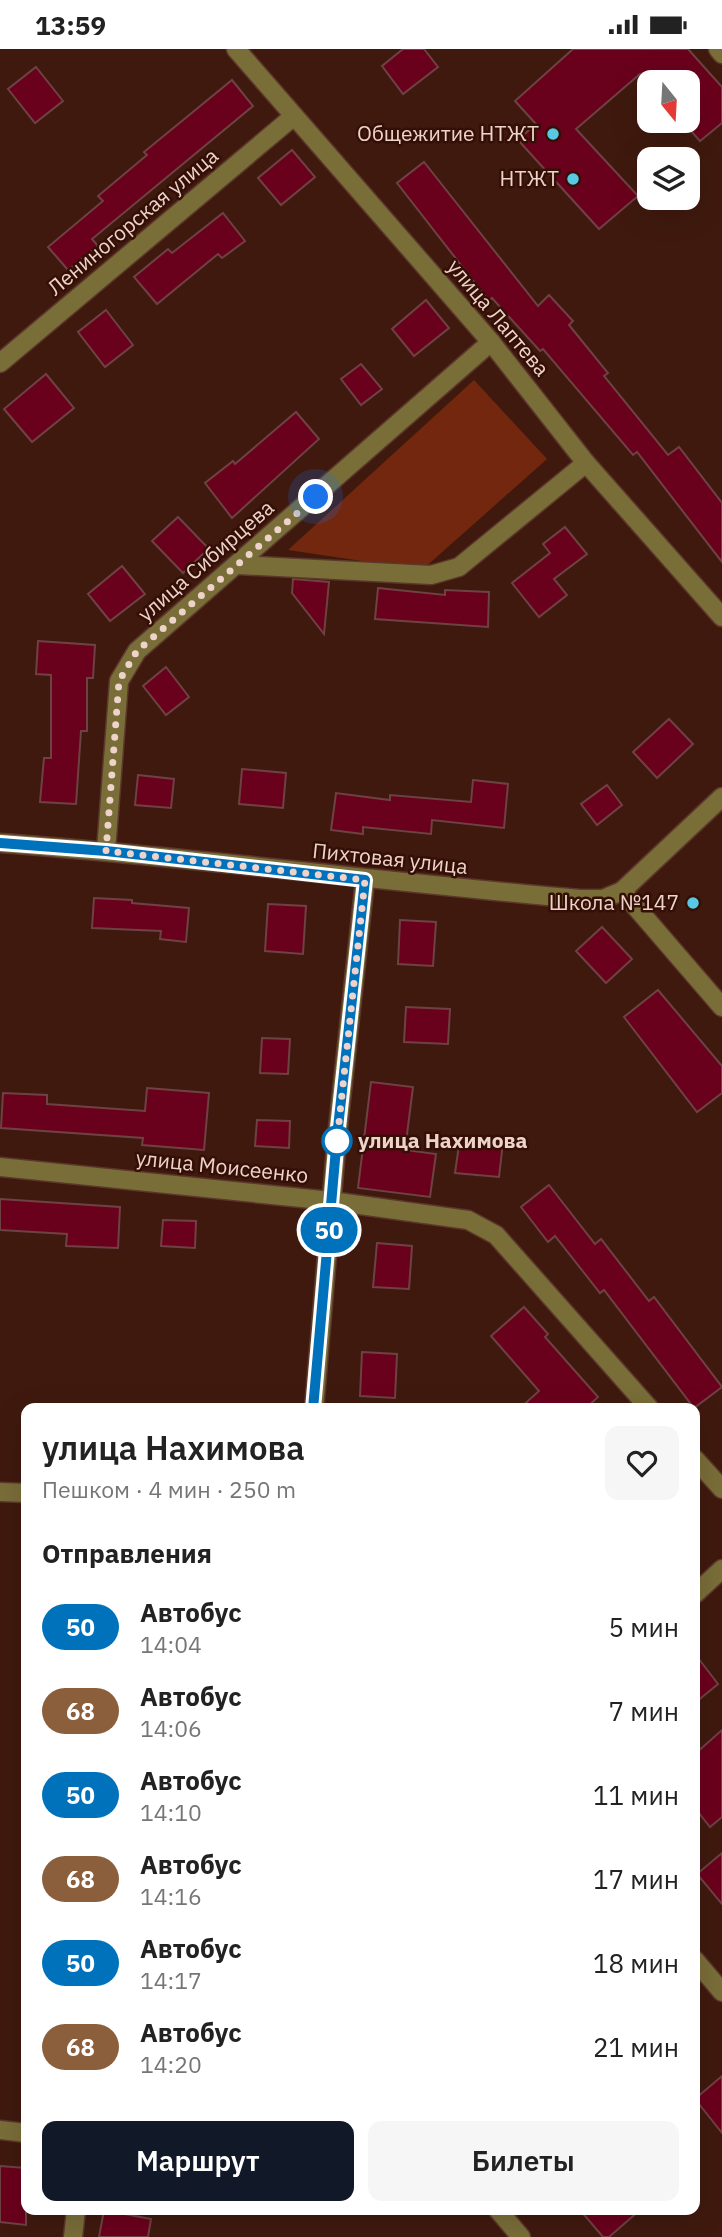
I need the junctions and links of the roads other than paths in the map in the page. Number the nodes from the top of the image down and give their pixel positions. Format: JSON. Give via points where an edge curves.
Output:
{"nodes":[{"id":1,"x":236,"y":49,"type":"edge"},
{"id":2,"x":718,"y":49,"type":"edge"},
{"id":3,"x":722,"y":54,"type":"edge"},
{"id":4,"x":295,"y":116,"type":"junction"},
{"id":5,"x":491,"y":342,"type":"junction"},
{"id":6,"x":0,"y":363,"type":"edge"},
{"id":7,"x":586,"y":463,"type":"junction"},
{"id":8,"x":238,"y":565,"type":"junction"},
{"id":9,"x":722,"y":617,"type":"edge"},
{"id":10,"x":722,"y":797,"type":"edge"},
{"id":11,"x":0,"y":843,"type":"edge"},
{"id":12,"x":106,"y":851,"type":"junction"},
{"id":13,"x":365,"y":880,"type":"junction"},
{"id":14,"x":622,"y":891,"type":"junction"},
{"id":15,"x":722,"y":1007,"type":"edge"},
{"id":16,"x":0,"y":1167,"type":"edge"},
{"id":17,"x":331,"y":1201,"type":"junction"},
{"id":18,"x":314,"y":1403,"type":"edge"},
{"id":19,"x":645,"y":1403,"type":"edge"},
{"id":20,"x":700,"y":1465,"type":"edge"},
{"id":21,"x":722,"y":1489,"type":"edge"},
{"id":22,"x":0,"y":1492,"type":"edge"},
{"id":23,"x":21,"y":1493,"type":"edge"},
{"id":24,"x":722,"y":1569,"type":"edge"},
{"id":25,"x":700,"y":1589,"type":"edge"},
{"id":26,"x":700,"y":1966,"type":"edge"},
{"id":27,"x":722,"y":1992,"type":"edge"},
{"id":28,"x":0,"y":2130,"type":"edge"},
{"id":29,"x":21,"y":2132,"type":"edge"},
{"id":30,"x":75,"y":2215,"type":"edge"},
{"id":31,"x":502,"y":2215,"type":"edge"},
{"id":32,"x":73,"y":2237,"type":"edge"},
{"id":33,"x":521,"y":2237,"type":"edge"}],
"edges":[{"from":1,"to":4,"type":"street","name":"улица Лаптева"},
{"from":2,"to":3,"type":"street"},
{"from":4,"to":5,"type":"street","name":"улица Лаптева"},
{"from":4,"to":6,"type":"street","name":"Лениногорская улица"},
{"from":5,"to":7,"type":"street","name":"улица Лаптева"},
{"from":5,"to":8,"type":"street","name":"улица Сибирцева"},
{"from":7,"to":8,"type":"street","via":[[459,567],[431,575]]},
{"from":7,"to":9,"type":"street","name":"улица Лаптева"},
{"from":8,"to":12,"type":"street","name":"улица Сибирцева","via":[[137,651],[119,681]]},
{"from":10,"to":14,"type":"street"},
{"from":11,"to":12,"type":"street","name":"Пихтовая улица"},
{"from":12,"to":13,"type":"street","name":"Пихтовая улица"},
{"from":13,"to":14,"type":"street","name":"Пихтовая улица","via":[[580,899],[603,899]]},
{"from":13,"to":17,"type":"street"},
{"from":14,"to":15,"type":"street"},
{"from":16,"to":17,"type":"street","name":"улица Моисеенко"},
{"from":17,"to":18,"type":"street"},
{"from":17,"to":19,"type":"street","name":"улица Моисеенко","via":[[468,1220],[496,1235]]},
{"from":20,"to":21,"type":"street"},
{"from":22,"to":23,"type":"street"},
{"from":24,"to":25,"type":"street"},
{"from":26,"to":27,"type":"street"},
{"from":28,"to":29,"type":"street"},
{"from":30,"to":32,"type":"street"},
{"from":31,"to":33,"type":"street"}]}
